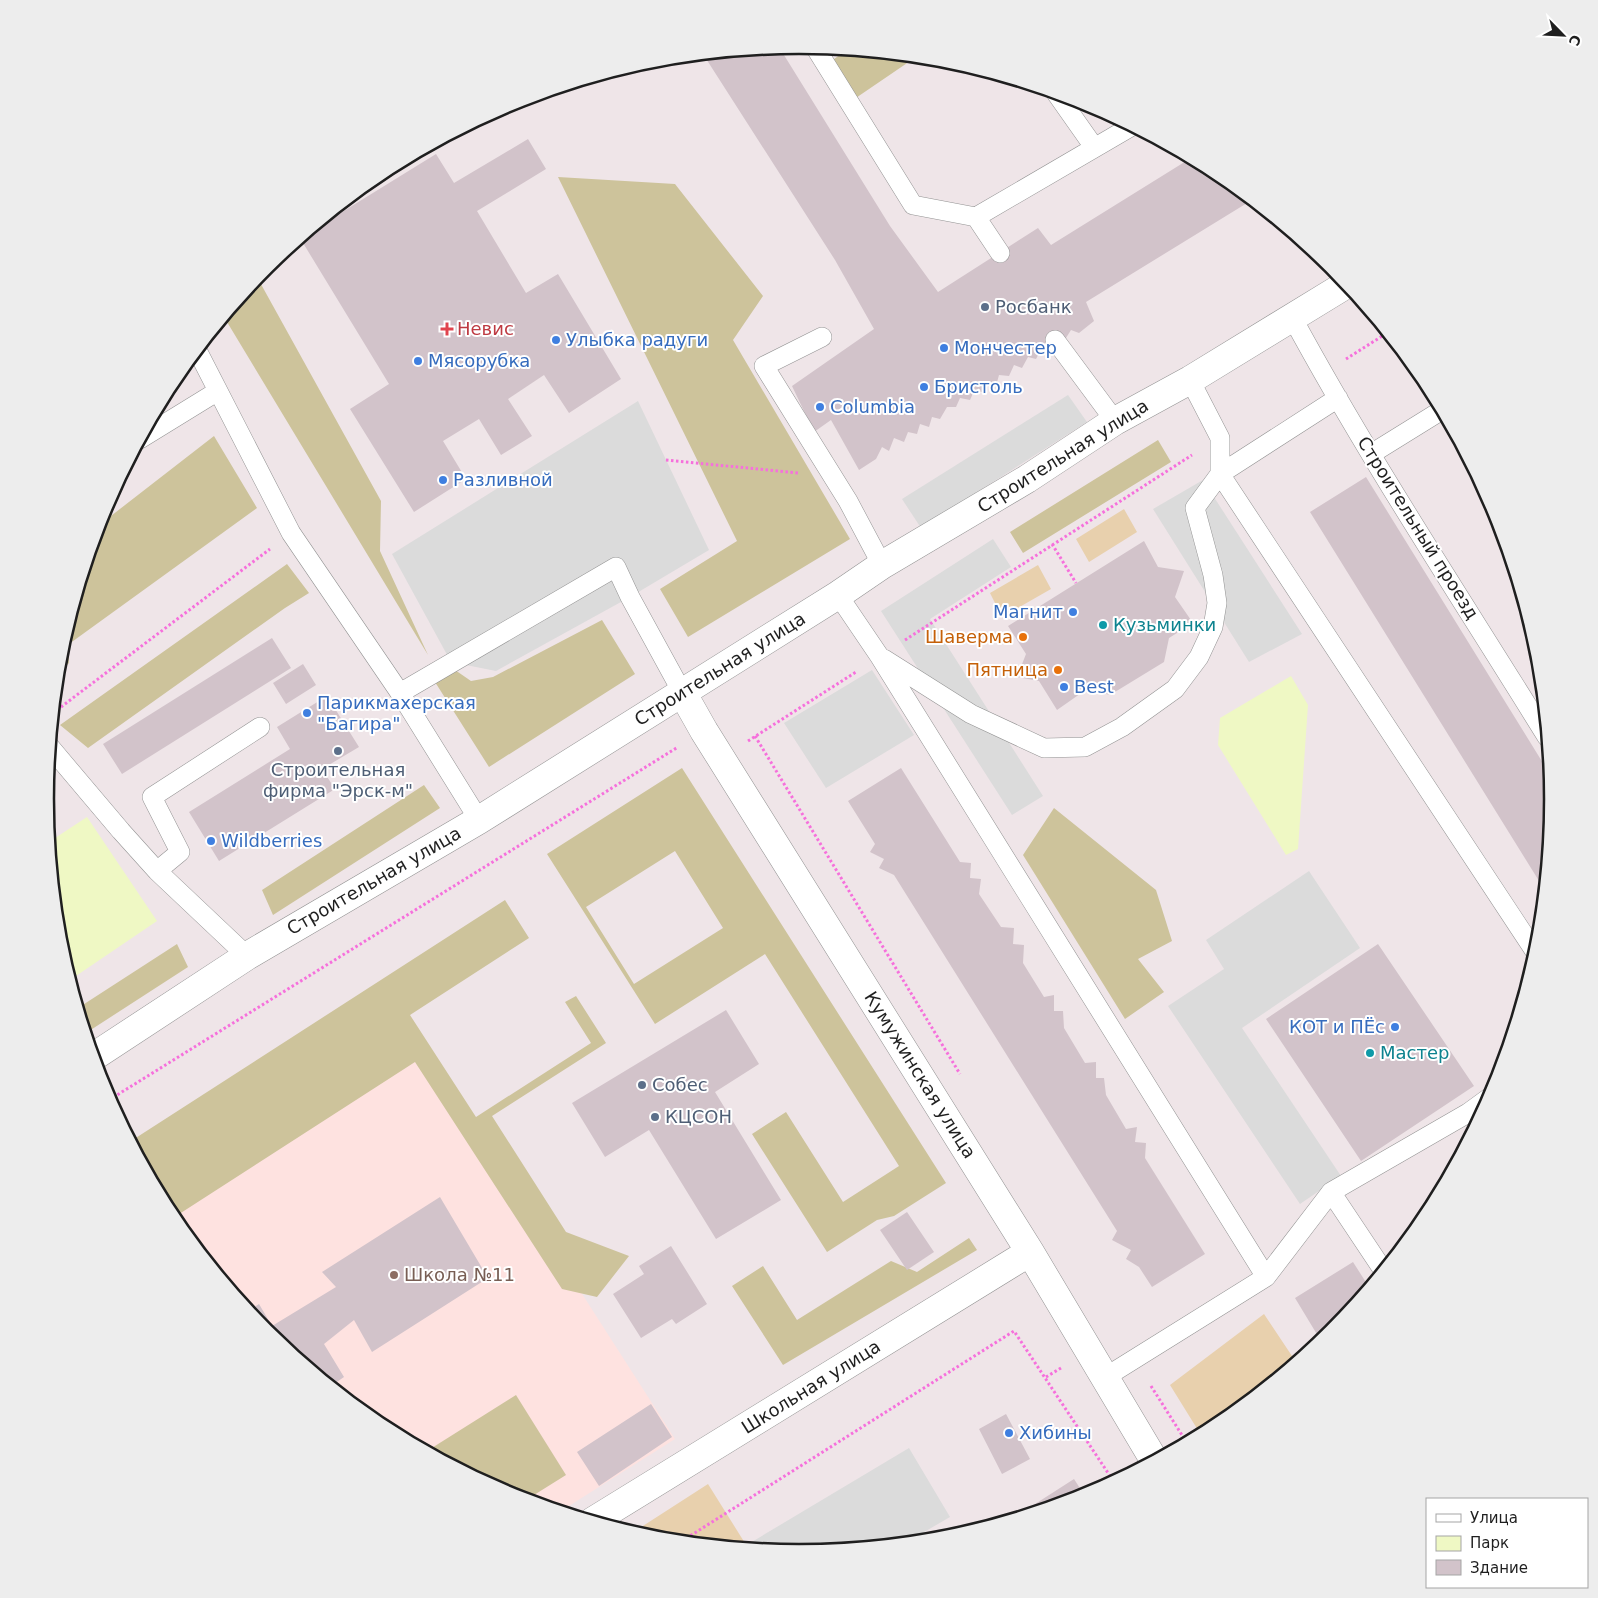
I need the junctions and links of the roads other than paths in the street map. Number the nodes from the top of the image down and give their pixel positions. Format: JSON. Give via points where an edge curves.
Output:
{"nodes":[{"id":1,"x":819,"y":54,"type":"edge"},
{"id":2,"x":1062,"y":102,"type":"edge"},
{"id":3,"x":1126,"y":129,"type":"edge"},
{"id":4,"x":1094,"y":147,"type":"junction"},
{"id":5,"x":976,"y":217,"type":"junction"},
{"id":6,"x":1000,"y":253,"type":"dead end"},
{"id":7,"x":1341,"y":288,"type":"edge"},
{"id":8,"x":1292,"y":317,"type":"junction"},
{"id":9,"x":822,"y":337,"type":"dead end"},
{"id":10,"x":1055,"y":340,"type":"dead end"},
{"id":11,"x":200,"y":356,"type":"edge"},
{"id":12,"x":1190,"y":380,"type":"junction"},
{"id":13,"x":218,"y":390,"type":"junction"},
{"id":14,"x":1338,"y":398,"type":"junction"},
{"id":15,"x":1436,"y":413,"type":"edge"},
{"id":16,"x":1115,"y":421,"type":"junction"},
{"id":17,"x":151,"y":432,"type":"edge"},
{"id":18,"x":1371,"y":454,"type":"junction"},
{"id":19,"x":1220,"y":474,"type":"junction"},
{"id":20,"x":882,"y":565,"type":"junction"},
{"id":21,"x":838,"y":595,"type":"junction"},
{"id":22,"x":880,"y":656,"type":"junction"},
{"id":23,"x":682,"y":692,"type":"junction"},
{"id":24,"x":400,"y":693,"type":"junction"},
{"id":25,"x":260,"y":727,"type":"dead end"},
{"id":26,"x":1541,"y":727,"type":"edge"},
{"id":27,"x":55,"y":752,"type":"edge"},
{"id":28,"x":480,"y":820,"type":"junction"},
{"id":29,"x":158,"y":871,"type":"junction"},
{"id":30,"x":1530,"y":945,"type":"edge"},
{"id":31,"x":247,"y":956,"type":"junction"},
{"id":32,"x":98,"y":1053,"type":"edge"},
{"id":33,"x":1472,"y":1119,"type":"edge"},
{"id":34,"x":1331,"y":1192,"type":"junction"},
{"id":35,"x":1030,"y":1252,"type":"junction"},
{"id":36,"x":1380,"y":1265,"type":"edge"},
{"id":37,"x":1266,"y":1277,"type":"junction"},
{"id":38,"x":1104,"y":1378,"type":"junction"},
{"id":39,"x":1151,"y":1455,"type":"edge"},
{"id":40,"x":599,"y":1517,"type":"edge"}],
"edges":[{"from":1,"to":5,"type":"lane","via":[[913,205]]},
{"from":2,"to":4,"type":"lane"},
{"from":3,"to":4,"type":"lane"},
{"from":4,"to":5,"type":"lane"},
{"from":5,"to":6,"type":"lane"},
{"from":7,"to":8,"type":"street","name":"Строительная улица"},
{"from":8,"to":12,"type":"street","name":"Строительная улица"},
{"from":8,"to":14,"type":"lane","name":"Строительный проезд"},
{"from":9,"to":20,"type":"lane","via":[[764,366],[848,501]]},
{"from":10,"to":16,"type":"lane"},
{"from":11,"to":13,"type":"lane"},
{"from":12,"to":16,"type":"street","name":"Строительная улица"},
{"from":12,"to":19,"type":"lane","via":[[1220,438]]},
{"from":13,"to":17,"type":"lane"},
{"from":13,"to":24,"type":"lane","via":[[291,533]]},
{"from":14,"to":18,"type":"lane","name":"Строительный проезд"},
{"from":14,"to":19,"type":"lane"},
{"from":15,"to":18,"type":"lane"},
{"from":16,"to":20,"type":"street","name":"Строительная улица","via":[[1027,479]]},
{"from":18,"to":26,"type":"lane","name":"Строительный проезд"},
{"from":19,"to":22,"type":"lane","via":[[1195,508],[1217,603],[1213,627],[1199,657],[1175,690],[1122,727],[1085,747],[1044,748],[971,714]]},
{"from":19,"to":30,"type":"lane"},
{"from":20,"to":21,"type":"street","name":"Строительная улица"},
{"from":21,"to":22,"type":"lane"},
{"from":21,"to":23,"type":"street","name":"Строительная улица"},
{"from":22,"to":37,"type":"lane"},
{"from":23,"to":24,"type":"lane","via":[[616,567]]},
{"from":23,"to":28,"type":"street","name":"Строительная улица"},
{"from":23,"to":35,"type":"street","name":"Кумужинская улица"},
{"from":24,"to":28,"type":"lane"},
{"from":25,"to":29,"type":"lane","via":[[152,797],[180,852]]},
{"from":27,"to":29,"type":"lane"},
{"from":28,"to":31,"type":"street","name":"Строительная улица"},
{"from":29,"to":31,"type":"lane"},
{"from":31,"to":32,"type":"street","name":"Строительная улица"},
{"from":33,"to":34,"type":"lane"},
{"from":34,"to":36,"type":"lane"},
{"from":34,"to":37,"type":"lane"},
{"from":35,"to":38,"type":"street","name":"Кумужинская улица"},
{"from":35,"to":40,"type":"street","name":"Школьная улица"},
{"from":37,"to":38,"type":"lane"},
{"from":38,"to":39,"type":"street","name":"Кумужинская улица"}]}
